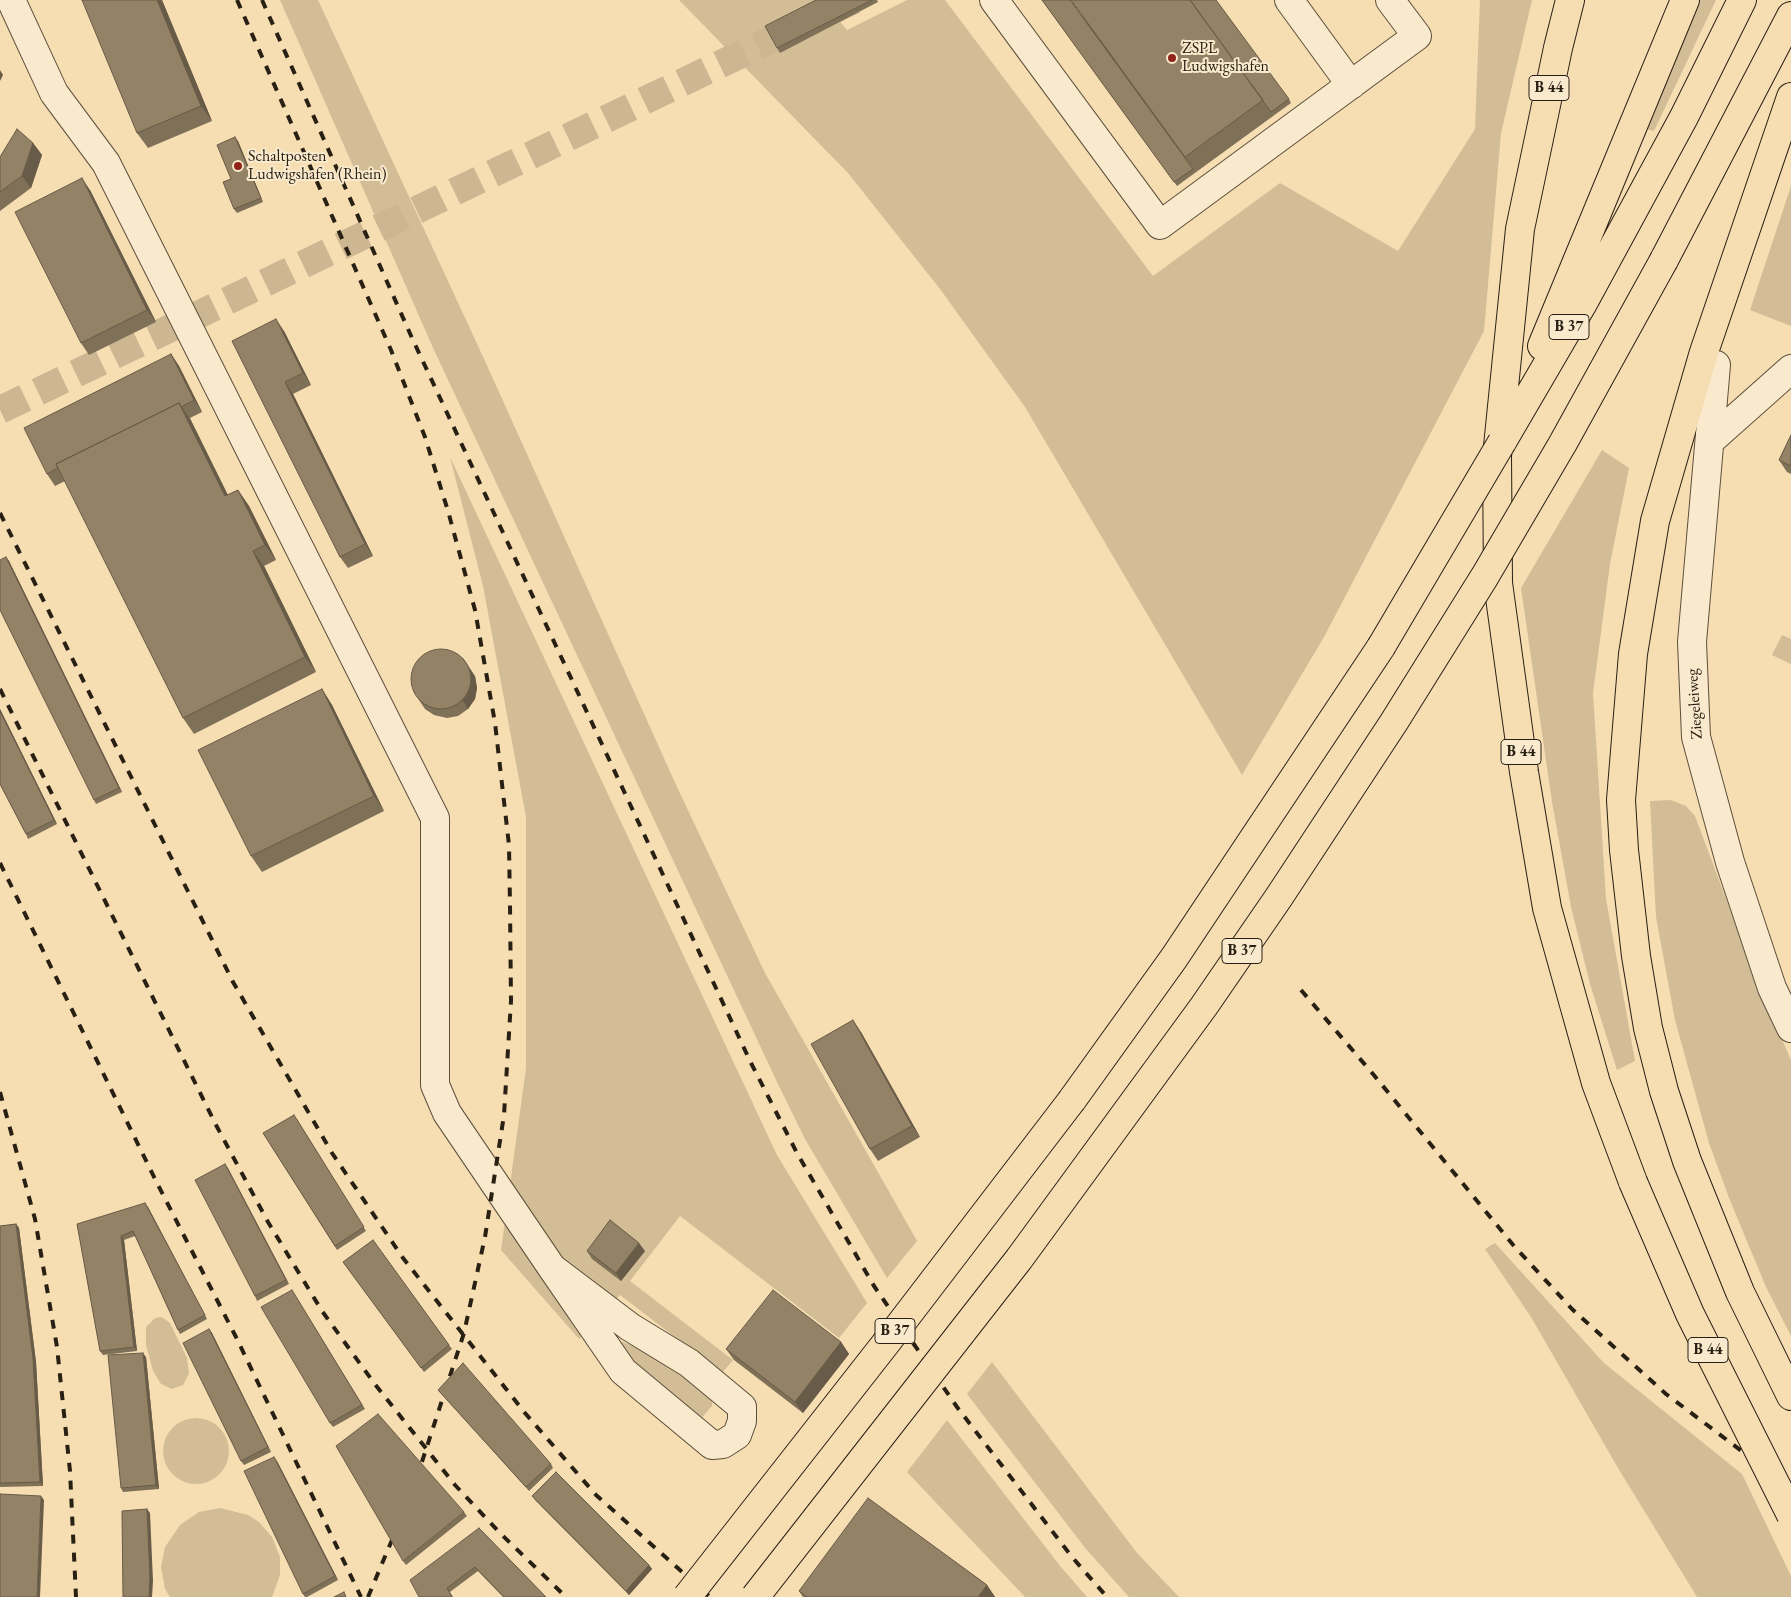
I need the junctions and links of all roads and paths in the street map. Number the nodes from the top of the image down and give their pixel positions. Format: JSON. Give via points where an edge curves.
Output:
{"nodes":[{"id":1,"x":11,"y":0,"type":"edge"},
{"id":2,"x":994,"y":0,"type":"edge"},
{"id":3,"x":1289,"y":0,"type":"edge"},
{"id":4,"x":1390,"y":0,"type":"edge"},
{"id":5,"x":1570,"y":0,"type":"edge"},
{"id":6,"x":1685,"y":0,"type":"edge"},
{"id":7,"x":1742,"y":0,"type":"edge"},
{"id":8,"x":1791,"y":16,"type":"edge"},
{"id":9,"x":1351,"y":85,"type":"junction"},
{"id":10,"x":1791,"y":97,"type":"edge"},
{"id":11,"x":1716,"y":364,"type":"dead end"},
{"id":12,"x":1791,"y":369,"type":"edge"},
{"id":13,"x":1710,"y":441,"type":"junction"},
{"id":14,"x":1502,"y":442,"type":"junction"},
{"id":15,"x":1791,"y":1028,"type":"edge"},
{"id":16,"x":552,"y":1268,"type":"junction"},
{"id":17,"x":1791,"y":1396,"type":"edge"},
{"id":18,"x":1791,"y":1515,"type":"edge"},
{"id":19,"x":686,"y":1597,"type":"edge"},
{"id":20,"x":755,"y":1597,"type":"edge"}],
"edges":[{"from":1,"to":16,"type":"street","via":[[54,93],[106,163],[435,818],[435,1085],[447,1113]]},
{"from":2,"to":9,"type":"street","via":[[1160,225]]},
{"from":3,"to":9,"type":"street"},
{"from":4,"to":9,"type":"street","via":[[1417,36]]},
{"from":5,"to":18,"type":"highway","number":"B 44","bridge":true,"via":[[1517,246],[1497,456],[1498,583],[1524,772],[1547,908],[1596,1083],[1633,1182],[1690,1314]]},
{"from":6,"to":14,"type":"highway"},
{"from":7,"to":14,"type":"highway","number":"B 37","via":[[1684,117],[1582,305]]},
{"from":8,"to":20,"type":"highway","number":"B 37","bridge":true,"via":[[1664,260],[1563,443],[1394,722],[1204,1006],[1019,1259]]},
{"from":10,"to":17,"type":"highway","via":[[1704,352],[1656,521],[1633,654],[1622,800],[1636,956],[1648,1028],[1664,1091],[1687,1161],[1740,1292]]},
{"from":11,"to":13,"type":"street","name":"Ziegeleiweg"},
{"from":12,"to":13,"type":"street"},
{"from":13,"to":15,"type":"street","name":"Ziegeleiweg","via":[[1692,642],[1696,737],[1730,862],[1772,988]]},
{"from":14,"to":19,"type":"highway","number":"B 37","bridge":true,"via":[[1381,647],[1169,966],[1072,1100]]},
{"from":16,"to":16,"type":"street","via":[[623,1371],[712,1445],[724,1444],[737,1435],[742,1407],[689,1363],[630,1327]]}]}
